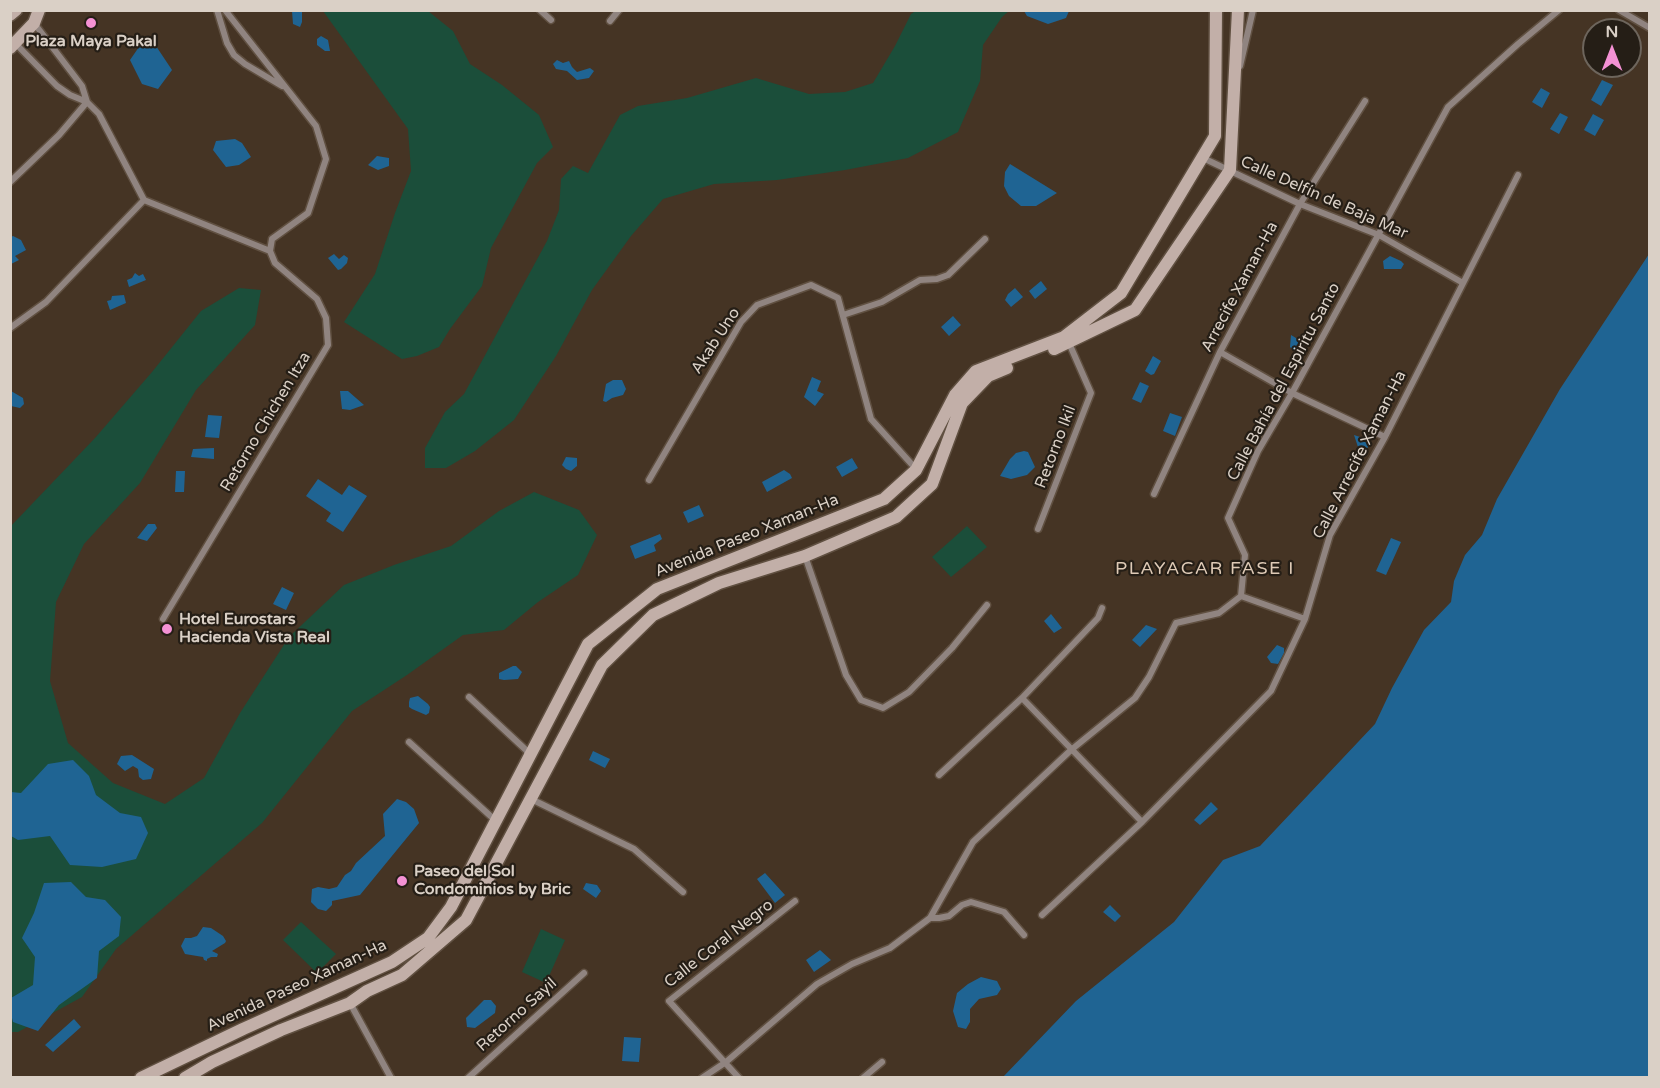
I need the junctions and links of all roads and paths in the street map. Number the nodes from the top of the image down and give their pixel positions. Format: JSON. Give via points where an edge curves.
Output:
{"nodes":[{"id":1,"x":15,"y":10,"type":"edge"},
{"id":2,"x":39,"y":10,"type":"edge"},
{"id":3,"x":217,"y":10,"type":"edge"},
{"id":4,"x":225,"y":10,"type":"edge"},
{"id":5,"x":540,"y":10,"type":"edge"},
{"id":6,"x":619,"y":10,"type":"edge"},
{"id":7,"x":1216,"y":10,"type":"edge"},
{"id":8,"x":1238,"y":10,"type":"edge"},
{"id":9,"x":1252,"y":10,"type":"edge"},
{"id":10,"x":1559,"y":10,"type":"edge"},
{"id":11,"x":1619,"y":10,"type":"edge"},
{"id":12,"x":10,"y":15,"type":"edge"},
{"id":13,"x":551,"y":20,"type":"dead end"},
{"id":14,"x":610,"y":21,"type":"dead end"},
{"id":15,"x":34,"y":23,"type":"junction"},
{"id":16,"x":1650,"y":27,"type":"edge"},
{"id":17,"x":13,"y":46,"type":"edge"},
{"id":18,"x":285,"y":88,"type":"junction"},
{"id":19,"x":1234,"y":93,"type":"junction"},
{"id":20,"x":1365,"y":101,"type":"dead end"},
{"id":21,"x":87,"y":102,"type":"junction"},
{"id":22,"x":1203,"y":158,"type":"junction"},
{"id":23,"x":1230,"y":170,"type":"junction"},
{"id":24,"x":1518,"y":175,"type":"dead end"},
{"id":25,"x":10,"y":182,"type":"edge"},
{"id":26,"x":144,"y":200,"type":"junction"},
{"id":27,"x":1300,"y":204,"type":"junction"},
{"id":28,"x":1379,"y":235,"type":"junction"},
{"id":29,"x":985,"y":239,"type":"dead end"},
{"id":30,"x":270,"y":251,"type":"junction"},
{"id":31,"x":1463,"y":283,"type":"junction"},
{"id":32,"x":843,"y":315,"type":"junction"},
{"id":33,"x":10,"y":328,"type":"edge"},
{"id":34,"x":1069,"y":343,"type":"junction"},
{"id":35,"x":1220,"y":352,"type":"junction"},
{"id":36,"x":1292,"y":393,"type":"junction"},
{"id":37,"x":1385,"y":437,"type":"junction"},
{"id":38,"x":916,"y":470,"type":"junction"},
{"id":39,"x":649,"y":480,"type":"dead end"},
{"id":40,"x":1154,"y":494,"type":"dead end"},
{"id":41,"x":837,"y":518,"type":"junction"},
{"id":42,"x":1038,"y":529,"type":"dead end"},
{"id":43,"x":846,"y":538,"type":"junction"},
{"id":44,"x":743,"y":555,"type":"junction"},
{"id":45,"x":805,"y":556,"type":"junction"},
{"id":46,"x":750,"y":573,"type":"junction"},
{"id":47,"x":1242,"y":597,"type":"junction"},
{"id":48,"x":987,"y":605,"type":"dead end"},
{"id":49,"x":1102,"y":608,"type":"dead end"},
{"id":50,"x":163,"y":619,"type":"dead end"},
{"id":51,"x":1305,"y":619,"type":"junction"},
{"id":52,"x":469,"y":697,"type":"dead end"},
{"id":53,"x":1022,"y":698,"type":"junction"},
{"id":54,"x":539,"y":737,"type":"junction"},
{"id":55,"x":409,"y":742,"type":"dead end"},
{"id":56,"x":558,"y":747,"type":"junction"},
{"id":57,"x":1071,"y":750,"type":"junction"},
{"id":58,"x":529,"y":757,"type":"junction"},
{"id":59,"x":939,"y":775,"type":"dead end"},
{"id":60,"x":531,"y":799,"type":"junction"},
{"id":61,"x":496,"y":820,"type":"junction"},
{"id":62,"x":1142,"y":822,"type":"junction"},
{"id":63,"x":490,"y":832,"type":"junction"},
{"id":64,"x":508,"y":840,"type":"junction"},
{"id":65,"x":682,"y":892,"type":"dead end"},
{"id":66,"x":795,"y":901,"type":"dead end"},
{"id":67,"x":1042,"y":915,"type":"dead end"},
{"id":68,"x":930,"y":918,"type":"junction"},
{"id":69,"x":1024,"y":935,"type":"dead end"},
{"id":70,"x":392,"y":962,"type":"junction"},
{"id":71,"x":584,"y":973,"type":"dead end"},
{"id":72,"x":402,"y":975,"type":"junction"},
{"id":73,"x":350,"y":1003,"type":"junction"},
{"id":74,"x":726,"y":1062,"type":"junction"},
{"id":75,"x":882,"y":1062,"type":"dead end"},
{"id":76,"x":141,"y":1077,"type":"edge"},
{"id":77,"x":185,"y":1077,"type":"edge"},
{"id":78,"x":390,"y":1077,"type":"edge"},
{"id":79,"x":468,"y":1077,"type":"edge"},
{"id":80,"x":702,"y":1077,"type":"edge"},
{"id":81,"x":740,"y":1077,"type":"edge"},
{"id":82,"x":862,"y":1077,"type":"edge"}],
"edges":[{"from":1,"to":12,"type":"main road"},
{"from":2,"to":15,"type":"main road"},
{"from":3,"to":18,"type":"street","via":[[234,55]]},
{"from":4,"to":18,"type":"street"},
{"from":5,"to":13,"type":"street"},
{"from":6,"to":14,"type":"street"},
{"from":7,"to":22,"type":"main road","name":"Avenida Paseo Xaman-Ha","via":[[1215,136]]},
{"from":8,"to":19,"type":"main road"},
{"from":9,"to":19,"type":"street"},
{"from":10,"to":28,"type":"street","name":"Calle Bahía del Espiritu Santo","via":[[1448,107]]},
{"from":11,"to":16,"type":"street"},
{"from":15,"to":17,"type":"main road"},
{"from":15,"to":21,"type":"street","via":[[82,86]]},
{"from":17,"to":21,"type":"street","via":[[57,86]]},
{"from":18,"to":30,"type":"street","via":[[316,126],[326,159],[308,213],[272,238]]},
{"from":19,"to":23,"type":"main road"},
{"from":20,"to":27,"type":"street","name":"Arrecife Xaman-Ha"},
{"from":21,"to":25,"type":"street"},
{"from":21,"to":26,"type":"street","via":[[99,114]]},
{"from":22,"to":23,"type":"street","name":"Calle Delfín de Baja Mar"},
{"from":22,"to":38,"type":"main road","name":"Avenida Paseo Xaman-Ha","via":[[1121,293],[1064,337],[976,371],[955,395]]},
{"from":23,"to":27,"type":"street","name":"Calle Delfín de Baja Mar"},
{"from":23,"to":34,"type":"main road","name":"Avenida Paseo Xaman-Ha","via":[[1135,310]]},
{"from":24,"to":31,"type":"street","name":"Calle Arrecife Xaman-Ha"},
{"from":26,"to":30,"type":"street"},
{"from":26,"to":33,"type":"street","via":[[46,302]]},
{"from":27,"to":28,"type":"street","name":"Calle Delfín de Baja Mar"},
{"from":27,"to":35,"type":"street","name":"Arrecife Xaman-Ha"},
{"from":28,"to":31,"type":"street","name":"Calle Delfín de Baja Mar"},
{"from":28,"to":36,"type":"street","name":"Calle Bahía del Espiritu Santo"},
{"from":29,"to":32,"type":"street","via":[[948,275],[920,280],[882,302]]},
{"from":30,"to":50,"type":"street","name":"Retorno Chichen Itza","via":[[275,263],[318,300],[326,318],[328,345]]},
{"from":31,"to":37,"type":"street","name":"Calle Arrecife Xaman-Ha"},
{"from":32,"to":38,"type":"street","name":"Akab Uno","via":[[872,419]]},
{"from":32,"to":39,"type":"street","name":"Akab Uno","via":[[838,298],[811,285],[757,305],[741,322]]},
{"from":34,"to":42,"type":"street","name":"Retorno Ikil","via":[[1091,393]]},
{"from":34,"to":43,"type":"main road","name":"Avenida Paseo Xaman-Ha","via":[[988,376],[962,403],[932,484],[896,517]]},
{"from":35,"to":36,"type":"street"},
{"from":35,"to":40,"type":"street","name":"Arrecife Xaman-Ha"},
{"from":36,"to":37,"type":"street"},
{"from":36,"to":47,"type":"street","name":"Calle Bahía del Espiritu Santo","via":[[1258,451],[1228,518],[1245,555]]},
{"from":37,"to":51,"type":"street","name":"Calle Arrecife Xaman-Ha","via":[[1330,535]]},
{"from":38,"to":41,"type":"main road","name":"Avenida Paseo Xaman-Ha","via":[[884,499]]},
{"from":41,"to":43,"type":"main road"},
{"from":41,"to":44,"type":"main road","name":"Avenida Paseo Xaman-Ha"},
{"from":43,"to":45,"type":"main road","name":"Avenida Paseo Xaman-Ha"},
{"from":44,"to":46,"type":"main road"},
{"from":44,"to":54,"type":"main road","name":"Avenida Paseo Xaman-Ha","via":[[657,589],[588,644]]},
{"from":45,"to":46,"type":"main road","name":"Avenida Paseo Xaman-Ha"},
{"from":45,"to":48,"type":"street","via":[[846,675],[861,700],[883,708],[909,692]]},
{"from":46,"to":56,"type":"main road","name":"Avenida Paseo Xaman-Ha","via":[[719,583],[653,615],[602,665]]},
{"from":47,"to":51,"type":"street"},
{"from":47,"to":57,"type":"street","via":[[1219,612],[1176,623],[1135,698]]},
{"from":49,"to":53,"type":"street","via":[[1098,618]]},
{"from":51,"to":62,"type":"street","name":"Calle Arrecife Xaman-Ha","via":[[1271,691]]},
{"from":52,"to":58,"type":"street"},
{"from":53,"to":57,"type":"street"},
{"from":53,"to":59,"type":"street"},
{"from":54,"to":56,"type":"main road"},
{"from":54,"to":58,"type":"main road","name":"Avenida Paseo Xaman-Ha"},
{"from":55,"to":61,"type":"street"},
{"from":56,"to":60,"type":"main road","name":"Avenida Paseo Xaman-Ha"},
{"from":57,"to":62,"type":"street"},
{"from":57,"to":68,"type":"street","via":[[973,842]]},
{"from":58,"to":61,"type":"main road","name":"Avenida Paseo Xaman-Ha"},
{"from":60,"to":64,"type":"main road","name":"Avenida Paseo Xaman-Ha"},
{"from":60,"to":65,"type":"street","via":[[634,849]]},
{"from":61,"to":63,"type":"main road","name":"Avenida Paseo Xaman-Ha"},
{"from":62,"to":67,"type":"street","name":"Calle Arrecife Xaman-Ha"},
{"from":63,"to":64,"type":"main road"},
{"from":63,"to":70,"type":"main road","name":"Avenida Paseo Xaman-Ha","via":[[451,907],[428,938]]},
{"from":64,"to":72,"type":"main road","name":"Avenida Paseo Xaman-Ha","via":[[466,920]]},
{"from":66,"to":74,"type":"street","name":"Calle Coral Negro","via":[[669,1001]]},
{"from":68,"to":69,"type":"street","via":[[949,916],[971,902],[1004,912]]},
{"from":68,"to":74,"type":"street","via":[[890,948],[817,984]]},
{"from":70,"to":72,"type":"main road"},
{"from":70,"to":76,"type":"main road","name":"Avenida Paseo Xaman-Ha"},
{"from":71,"to":79,"type":"street","name":"Retorno Sayil"},
{"from":72,"to":73,"type":"main road","name":"Avenida Paseo Xaman-Ha"},
{"from":73,"to":77,"type":"main road","name":"Avenida Paseo Xaman-Ha","via":[[281,1030]]},
{"from":73,"to":78,"type":"street"},
{"from":74,"to":80,"type":"street"},
{"from":74,"to":81,"type":"street"},
{"from":75,"to":82,"type":"street"}]}
